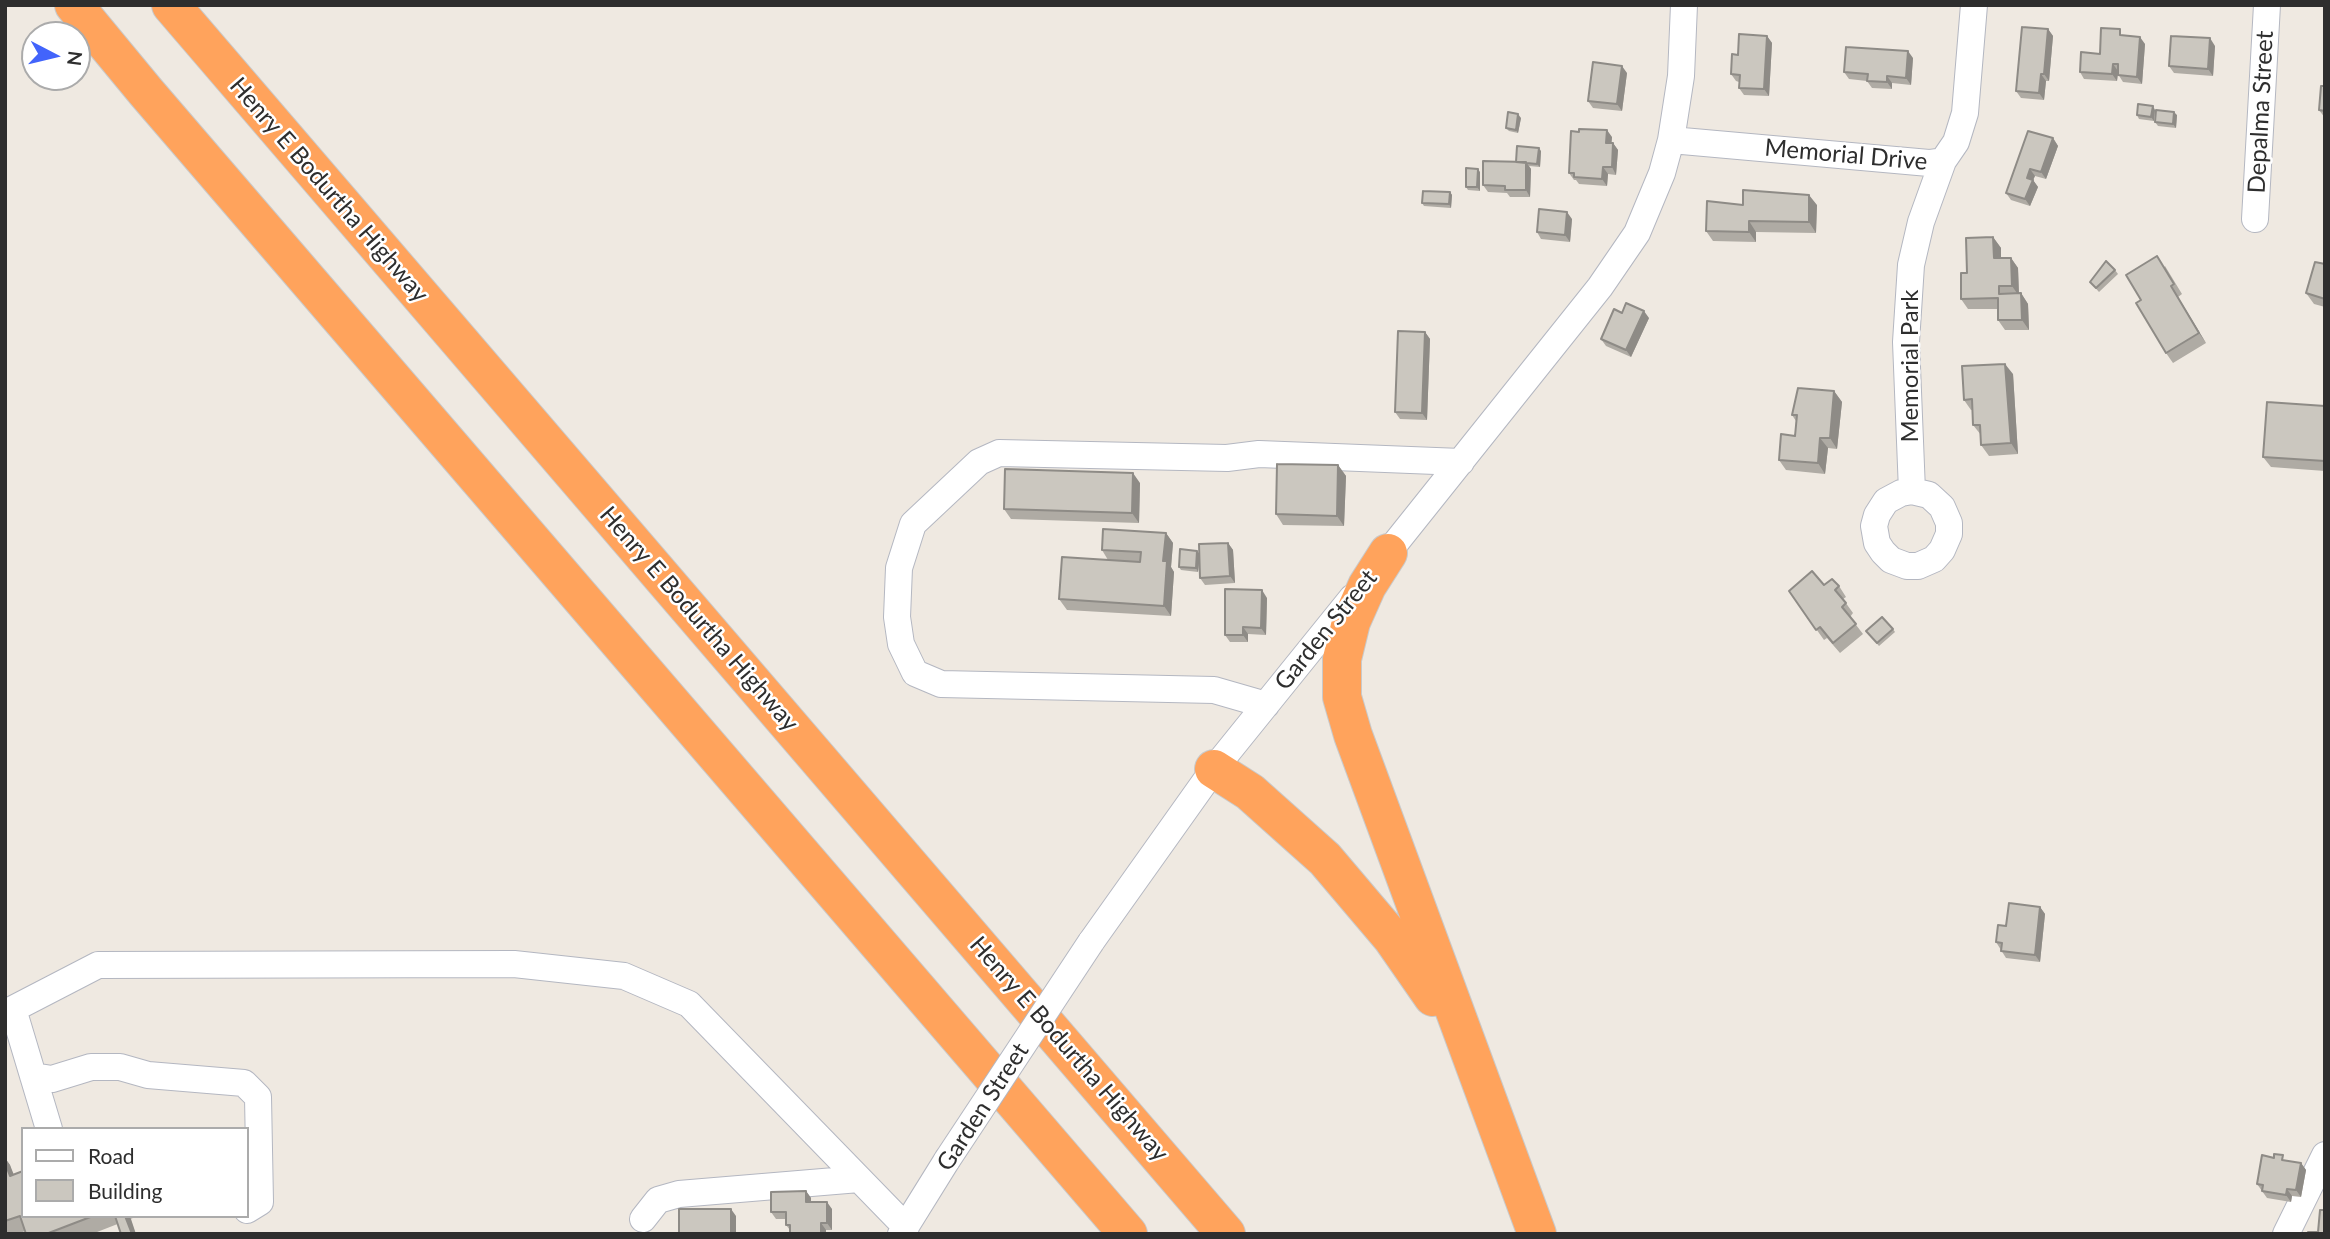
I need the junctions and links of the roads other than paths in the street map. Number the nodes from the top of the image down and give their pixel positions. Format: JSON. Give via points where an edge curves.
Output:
{"nodes":[{"id":1,"x":75,"y":5,"type":"edge"},
{"id":2,"x":171,"y":5,"type":"edge"},
{"id":3,"x":1684,"y":5,"type":"edge"},
{"id":4,"x":1974,"y":5,"type":"edge"},
{"id":5,"x":2267,"y":5,"type":"edge"},
{"id":6,"x":1671,"y":140,"type":"junction"},
{"id":7,"x":1943,"y":161,"type":"junction"},
{"id":8,"x":2255,"y":219,"type":"dead end"},
{"id":9,"x":1461,"y":462,"type":"junction"},
{"id":10,"x":1912,"y":491,"type":"dead end"},
{"id":11,"x":1388,"y":553,"type":"junction"},
{"id":12,"x":1266,"y":705,"type":"junction"},
{"id":13,"x":1214,"y":769,"type":"junction"},
{"id":14,"x":33,"y":1076,"type":"junction"},
{"id":15,"x":1495,"y":1121,"type":"junction"},
{"id":16,"x":48,"y":1127,"type":"edge"},
{"id":17,"x":2325,"y":1155,"type":"edge"},
{"id":18,"x":859,"y":1179,"type":"junction"},
{"id":19,"x":248,"y":1209,"type":"edge"},
{"id":20,"x":643,"y":1219,"type":"dead end"},
{"id":21,"x":904,"y":1230,"type":"edge"},
{"id":22,"x":1128,"y":1234,"type":"edge"},
{"id":23,"x":1226,"y":1234,"type":"edge"},
{"id":24,"x":1537,"y":1234,"type":"edge"},
{"id":25,"x":2286,"y":1234,"type":"edge"}],
"edges":[{"from":1,"to":22,"type":"highway"},
{"from":2,"to":23,"type":"highway","name":"Henry E Bodurtha Highway"},
{"from":3,"to":6,"type":"street","name":"Garden Street","via":[[1681,76]]},
{"from":4,"to":7,"type":"street","name":"Memorial Drive","via":[[1965,113],[1956,142]]},
{"from":5,"to":8,"type":"street","name":"Depalma Street"},
{"from":6,"to":7,"type":"street","name":"Memorial Drive"},
{"from":6,"to":9,"type":"street","name":"Garden Street","via":[[1649,206],[1621,258]]},
{"from":7,"to":10,"type":"street","name":"Memorial Park","via":[[1921,222],[1908,288]]},
{"from":9,"to":11,"type":"street","name":"Garden Street"},
{"from":9,"to":12,"type":"street","via":[[1259,454],[1227,458],[999,453],[979,463],[913,524],[899,568],[897,617],[901,644],[915,673],[942,684],[1214,690]]},
{"from":11,"to":12,"type":"street","name":"Garden Street"},
{"from":11,"to":15,"type":"highway","via":[[1350,622],[1342,659],[1342,697]]},
{"from":12,"to":13,"type":"street","name":"Garden Street"},
{"from":13,"to":15,"type":"highway","via":[[1250,792],[1310,844],[1373,914],[1446,1018]]},
{"from":13,"to":21,"type":"street","name":"Garden Street","bridge":true,"via":[[1091,942]]},
{"from":14,"to":16,"type":"street"},
{"from":14,"to":18,"type":"street","via":[[13,1009],[97,965],[514,964],[624,976],[688,1004]]},
{"from":14,"to":19,"type":"street","via":[[52,1079],[91,1067],[120,1067],[148,1076],[244,1083],[258,1097],[260,1202]]},
{"from":15,"to":24,"type":"highway"},
{"from":17,"to":25,"type":"street"},
{"from":18,"to":20,"type":"street","via":[[679,1194],[658,1200]]},
{"from":18,"to":21,"type":"street"}]}
